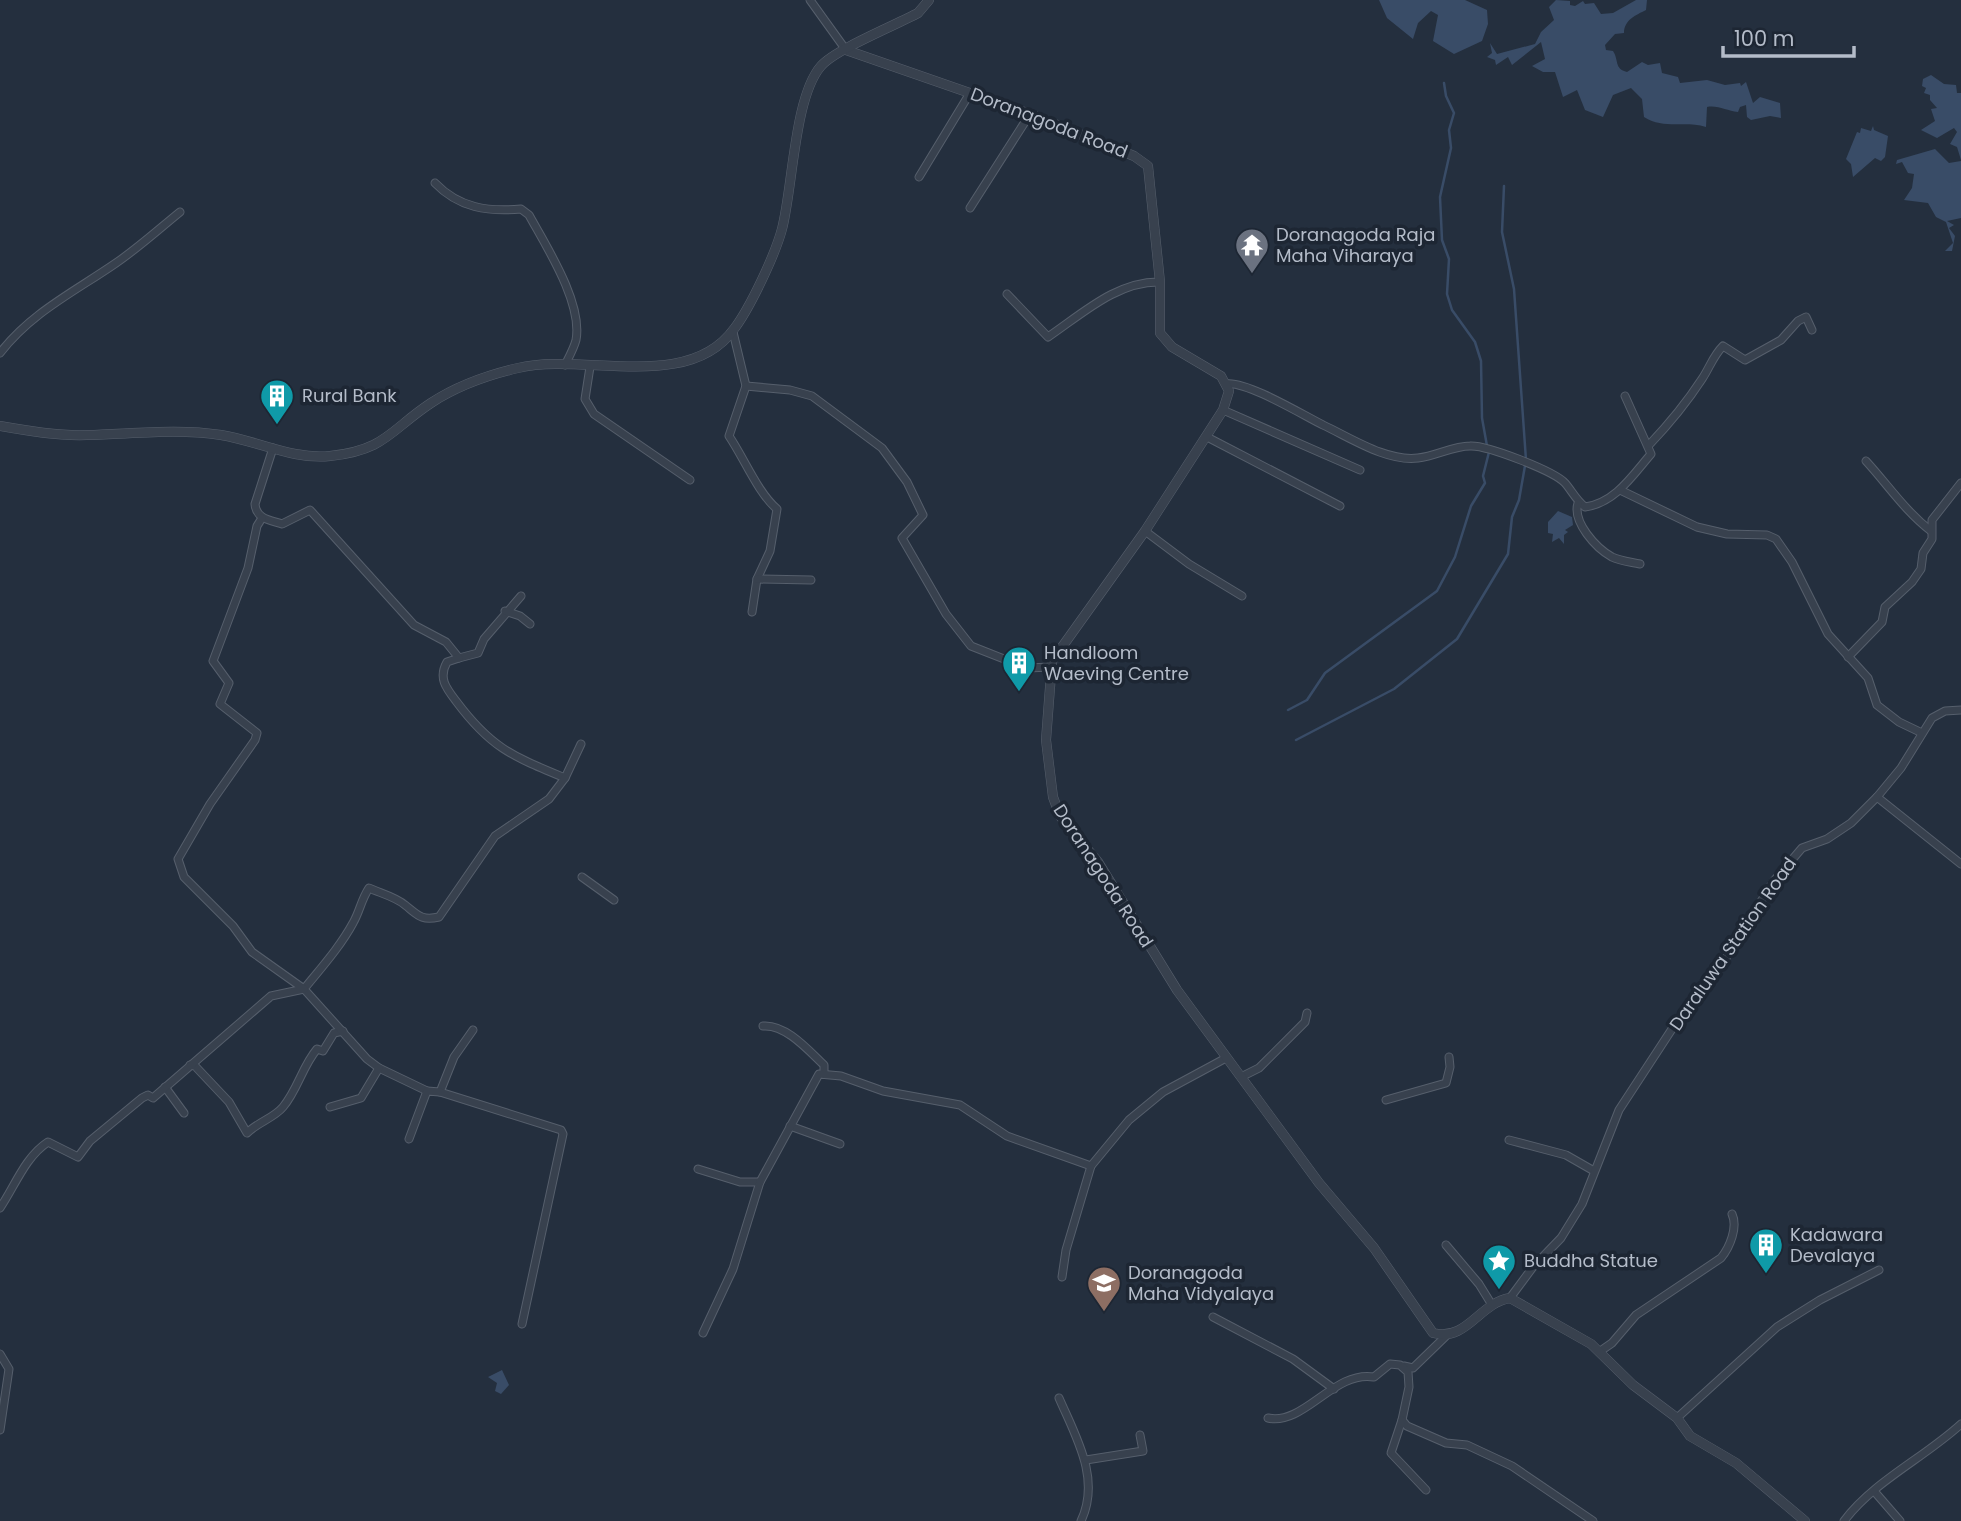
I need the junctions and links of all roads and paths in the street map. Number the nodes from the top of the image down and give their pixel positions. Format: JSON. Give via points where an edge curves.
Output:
{"nodes":[{"id":1,"x":810,"y":0,"type":"edge"},
{"id":2,"x":929,"y":0,"type":"edge"},
{"id":3,"x":846,"y":50,"type":"junction"},
{"id":4,"x":970,"y":93,"type":"junction"},
{"id":5,"x":1030,"y":114,"type":"junction"},
{"id":6,"x":919,"y":177,"type":"dead end"},
{"id":7,"x":435,"y":183,"type":"dead end"},
{"id":8,"x":970,"y":208,"type":"dead end"},
{"id":9,"x":180,"y":212,"type":"dead end"},
{"id":10,"x":1160,"y":282,"type":"junction"},
{"id":11,"x":1007,"y":293,"type":"dead end"},
{"id":12,"x":1812,"y":330,"type":"dead end"},
{"id":13,"x":733,"y":332,"type":"junction"},
{"id":14,"x":0,"y":353,"type":"edge"},
{"id":15,"x":565,"y":365,"type":"junction"},
{"id":16,"x":590,"y":367,"type":"junction"},
{"id":17,"x":1226,"y":384,"type":"junction"},
{"id":18,"x":746,"y":386,"type":"junction"},
{"id":19,"x":1625,"y":396,"type":"dead end"},
{"id":20,"x":1223,"y":410,"type":"junction"},
{"id":21,"x":0,"y":426,"type":"edge"},
{"id":22,"x":1207,"y":437,"type":"junction"},
{"id":23,"x":1649,"y":445,"type":"junction"},
{"id":24,"x":273,"y":448,"type":"junction"},
{"id":25,"x":1866,"y":461,"type":"dead end"},
{"id":26,"x":1360,"y":470,"type":"dead end"},
{"id":27,"x":690,"y":480,"type":"dead end"},
{"id":28,"x":1961,"y":483,"type":"edge"},
{"id":29,"x":1620,"y":490,"type":"junction"},
{"id":30,"x":1578,"y":503,"type":"junction"},
{"id":31,"x":1340,"y":506,"type":"dead end"},
{"id":32,"x":262,"y":518,"type":"junction"},
{"id":33,"x":1145,"y":531,"type":"junction"},
{"id":34,"x":1931,"y":531,"type":"junction"},
{"id":35,"x":1640,"y":564,"type":"dead end"},
{"id":36,"x":757,"y":579,"type":"junction"},
{"id":37,"x":811,"y":580,"type":"dead end"},
{"id":38,"x":521,"y":596,"type":"dead end"},
{"id":39,"x":1242,"y":596,"type":"dead end"},
{"id":40,"x":505,"y":611,"type":"junction"},
{"id":41,"x":752,"y":612,"type":"dead end"},
{"id":42,"x":530,"y":624,"type":"dead end"},
{"id":43,"x":1848,"y":657,"type":"junction"},
{"id":44,"x":459,"y":659,"type":"junction"},
{"id":45,"x":1052,"y":667,"type":"junction"},
{"id":46,"x":1961,"y":710,"type":"edge"},
{"id":47,"x":1922,"y":733,"type":"junction"},
{"id":48,"x":581,"y":744,"type":"dead end"},
{"id":49,"x":565,"y":778,"type":"junction"},
{"id":50,"x":1877,"y":797,"type":"junction"},
{"id":51,"x":1961,"y":864,"type":"edge"},
{"id":52,"x":582,"y":877,"type":"dead end"},
{"id":53,"x":614,"y":900,"type":"dead end"},
{"id":54,"x":304,"y":989,"type":"junction"},
{"id":55,"x":1307,"y":1013,"type":"dead end"},
{"id":56,"x":764,"y":1026,"type":"dead end"},
{"id":57,"x":473,"y":1030,"type":"dead end"},
{"id":58,"x":343,"y":1031,"type":"junction"},
{"id":59,"x":1449,"y":1057,"type":"dead end"},
{"id":60,"x":1226,"y":1058,"type":"junction"},
{"id":61,"x":190,"y":1065,"type":"junction"},
{"id":62,"x":379,"y":1068,"type":"junction"},
{"id":63,"x":824,"y":1074,"type":"junction"},
{"id":64,"x":1241,"y":1077,"type":"junction"},
{"id":65,"x":165,"y":1087,"type":"junction"},
{"id":66,"x":427,"y":1091,"type":"junction"},
{"id":67,"x":440,"y":1092,"type":"junction"},
{"id":68,"x":1386,"y":1100,"type":"dead end"},
{"id":69,"x":330,"y":1107,"type":"dead end"},
{"id":70,"x":184,"y":1113,"type":"dead end"},
{"id":71,"x":790,"y":1126,"type":"junction"},
{"id":72,"x":409,"y":1139,"type":"dead end"},
{"id":73,"x":1509,"y":1140,"type":"dead end"},
{"id":74,"x":840,"y":1144,"type":"dead end"},
{"id":75,"x":1091,"y":1166,"type":"junction"},
{"id":76,"x":698,"y":1170,"type":"dead end"},
{"id":77,"x":1594,"y":1171,"type":"junction"},
{"id":78,"x":760,"y":1182,"type":"junction"},
{"id":79,"x":0,"y":1208,"type":"edge"},
{"id":80,"x":1732,"y":1214,"type":"dead end"},
{"id":81,"x":1446,"y":1245,"type":"dead end"},
{"id":82,"x":1879,"y":1270,"type":"dead end"},
{"id":83,"x":1062,"y":1277,"type":"dead end"},
{"id":84,"x":1510,"y":1298,"type":"junction"},
{"id":85,"x":1492,"y":1306,"type":"junction"},
{"id":86,"x":1213,"y":1317,"type":"dead end"},
{"id":87,"x":522,"y":1324,"type":"dead end"},
{"id":88,"x":704,"y":1333,"type":"dead end"},
{"id":89,"x":1446,"y":1336,"type":"junction"},
{"id":90,"x":1599,"y":1352,"type":"junction"},
{"id":91,"x":0,"y":1354,"type":"edge"},
{"id":92,"x":1400,"y":1365,"type":"junction"},
{"id":93,"x":1334,"y":1389,"type":"junction"},
{"id":94,"x":1059,"y":1398,"type":"dead end"},
{"id":95,"x":1268,"y":1418,"type":"dead end"},
{"id":96,"x":1677,"y":1418,"type":"junction"},
{"id":97,"x":1402,"y":1420,"type":"junction"},
{"id":98,"x":1961,"y":1424,"type":"edge"},
{"id":99,"x":0,"y":1430,"type":"edge"},
{"id":100,"x":1140,"y":1435,"type":"dead end"},
{"id":101,"x":1086,"y":1460,"type":"junction"},
{"id":102,"x":1426,"y":1490,"type":"dead end"},
{"id":103,"x":1874,"y":1491,"type":"junction"},
{"id":104,"x":1081,"y":1521,"type":"edge"},
{"id":105,"x":1593,"y":1521,"type":"edge"},
{"id":106,"x":1805,"y":1521,"type":"edge"},
{"id":107,"x":1844,"y":1521,"type":"edge"},
{"id":108,"x":1900,"y":1521,"type":"edge"}],
"edges":[{"from":1,"to":3,"type":"street"},
{"from":2,"to":3,"type":"street","via":[[918,13]]},
{"from":3,"to":4,"type":"street","name":"Doranagoda Road"},
{"from":3,"to":13,"type":"street","via":[[822,64],[808,85],[781,231]]},
{"from":4,"to":5,"type":"street","name":"Doranagoda Road"},
{"from":4,"to":6,"type":"street"},
{"from":5,"to":8,"type":"street"},
{"from":5,"to":10,"type":"street","name":"Doranagoda Road","via":[[1134,156],[1148,166]]},
{"from":7,"to":15,"type":"street","via":[[461,204],[499,211],[522,209],[528,215],[560,272],[575,318],[576,340]]},
{"from":9,"to":14,"type":"street","via":[[117,263],[43,309]]},
{"from":10,"to":11,"type":"street","via":[[1144,282],[1113,293],[1048,337]]},
{"from":10,"to":17,"type":"street","name":"Doranagoda Road","via":[[1160,333],[1172,347],[1221,376]]},
{"from":12,"to":23,"type":"street","via":[[1805,317],[1781,340],[1745,360],[1723,346],[1684,405]]},
{"from":13,"to":16,"type":"street","via":[[693,361]]},
{"from":13,"to":18,"type":"street"},
{"from":15,"to":16,"type":"street"},
{"from":15,"to":24,"type":"street","via":[[520,367],[463,386],[369,448],[328,456]]},
{"from":16,"to":27,"type":"street","via":[[585,398],[594,414]]},
{"from":17,"to":20,"type":"street","name":"Doranagoda Road","via":[[1229,391]]},
{"from":17,"to":30,"type":"street","via":[[1257,393],[1397,456],[1423,458],[1471,446],[1490,450],[1552,474],[1564,482]]},
{"from":18,"to":36,"type":"street","via":[[729,436],[777,509],[770,551]]},
{"from":18,"to":45,"type":"street","via":[[812,396],[882,448],[907,482],[923,515],[902,538],[946,614],[971,646],[1027,668]]},
{"from":19,"to":23,"type":"street"},
{"from":20,"to":22,"type":"street","name":"Doranagoda Road"},
{"from":20,"to":26,"type":"street"},
{"from":21,"to":24,"type":"street","via":[[84,435],[221,435]]},
{"from":22,"to":31,"type":"street"},
{"from":22,"to":33,"type":"street","name":"Doranagoda Road"},
{"from":23,"to":29,"type":"street","via":[[1651,454]]},
{"from":24,"to":32,"type":"street","via":[[255,505]]},
{"from":25,"to":34,"type":"street","via":[[1908,513]]},
{"from":28,"to":34,"type":"street","via":[[1932,520]]},
{"from":29,"to":30,"type":"street","via":[[1599,505],[1585,508]]},
{"from":29,"to":43,"type":"street","via":[[1697,527],[1776,539],[1828,634]]},
{"from":30,"to":35,"type":"street","via":[[1584,532],[1612,557]]},
{"from":32,"to":44,"type":"street","via":[[282,524],[310,510],[414,625],[446,642]]},
{"from":32,"to":54,"type":"street","via":[[213,661],[229,683],[220,704],[257,733],[178,859],[184,877],[252,952]]},
{"from":33,"to":39,"type":"street"},
{"from":33,"to":45,"type":"street","name":"Doranagoda Road","via":[[1061,647]]},
{"from":34,"to":43,"type":"street","via":[[1917,576],[1885,607],[1882,622]]},
{"from":36,"to":37,"type":"street"},
{"from":36,"to":41,"type":"street"},
{"from":38,"to":40,"type":"street"},
{"from":40,"to":42,"type":"street"},
{"from":40,"to":44,"type":"street","via":[[478,653]]},
{"from":43,"to":47,"type":"street","via":[[1868,678],[1877,705]]},
{"from":44,"to":49,"type":"street","via":[[447,662],[444,684],[479,731],[513,756]]},
{"from":45,"to":60,"type":"street","name":"Doranagoda Road","via":[[1046,740],[1052,797],[1060,816],[1098,862],[1177,990]]},
{"from":46,"to":47,"type":"street","name":"Daraluwa Station Road","via":[[1945,710],[1932,718]]},
{"from":47,"to":50,"type":"street","name":"Daraluwa Station Road"},
{"from":48,"to":49,"type":"street"},
{"from":49,"to":54,"type":"street","via":[[549,799],[495,836],[439,917],[427,920],[369,888],[355,921]]},
{"from":50,"to":51,"type":"street"},
{"from":50,"to":77,"type":"street","name":"Daraluwa Station Road","via":[[1851,823],[1802,848],[1773,881],[1718,971],[1672,1029],[1619,1110]]},
{"from":52,"to":53,"type":"street"},
{"from":54,"to":58,"type":"street"},
{"from":54,"to":61,"type":"street","via":[[271,996]]},
{"from":55,"to":64,"type":"street","via":[[1305,1022],[1259,1069]]},
{"from":56,"to":63,"type":"street","via":[[796,1040],[824,1065]]},
{"from":57,"to":67,"type":"street","via":[[454,1057]]},
{"from":58,"to":61,"type":"street","via":[[334,1033],[323,1051],[317,1049],[306,1063],[303,1078],[284,1107],[247,1133],[229,1101]]},
{"from":58,"to":62,"type":"street"},
{"from":59,"to":68,"type":"street","via":[[1446,1083]]},
{"from":60,"to":64,"type":"street","name":"Doranagoda Road"},
{"from":60,"to":75,"type":"street","via":[[1163,1093],[1129,1120]]},
{"from":61,"to":65,"type":"street"},
{"from":62,"to":66,"type":"street"},
{"from":62,"to":69,"type":"street","via":[[361,1098]]},
{"from":63,"to":71,"type":"street","via":[[819,1074]]},
{"from":63,"to":75,"type":"street","via":[[960,1105],[1007,1136]]},
{"from":64,"to":89,"type":"street","name":"Doranagoda Road","via":[[1319,1183],[1374,1248],[1419,1316],[1433,1333]]},
{"from":65,"to":70,"type":"street"},
{"from":65,"to":79,"type":"street","via":[[153,1098],[142,1098],[90,1141],[78,1157],[48,1142],[40,1147]]},
{"from":66,"to":67,"type":"street"},
{"from":66,"to":72,"type":"street"},
{"from":67,"to":87,"type":"street","via":[[564,1134]]},
{"from":71,"to":74,"type":"street"},
{"from":71,"to":78,"type":"street"},
{"from":73,"to":77,"type":"street","via":[[1566,1156]]},
{"from":75,"to":83,"type":"street"},
{"from":76,"to":78,"type":"street","via":[[740,1182]]},
{"from":77,"to":84,"type":"street","name":"Daraluwa Station Road","via":[[1582,1204],[1561,1238]]},
{"from":78,"to":88,"type":"street","via":[[733,1269]]},
{"from":80,"to":90,"type":"street","via":[[1735,1220],[1728,1249],[1721,1258],[1636,1315]]},
{"from":81,"to":85,"type":"street"},
{"from":82,"to":96,"type":"street","via":[[1777,1327]]},
{"from":84,"to":85,"type":"street"},
{"from":84,"to":90,"type":"street"},
{"from":85,"to":89,"type":"street","via":[[1459,1332]]},
{"from":86,"to":93,"type":"street","via":[[1293,1359]]},
{"from":89,"to":92,"type":"street","via":[[1413,1368]]},
{"from":90,"to":96,"type":"street"},
{"from":91,"to":99,"type":"street","via":[[9,1369]]},
{"from":92,"to":93,"type":"street","via":[[1390,1364],[1374,1377],[1342,1381]]},
{"from":92,"to":97,"type":"street","via":[[1408,1372],[1409,1387]]},
{"from":93,"to":95,"type":"street","via":[[1295,1412]]},
{"from":94,"to":101,"type":"street"},
{"from":96,"to":106,"type":"street","via":[[1690,1436],[1736,1463]]},
{"from":97,"to":102,"type":"street","via":[[1391,1453]]},
{"from":97,"to":105,"type":"street","via":[[1446,1443],[1467,1445],[1512,1466]]},
{"from":98,"to":103,"type":"street"},
{"from":100,"to":101,"type":"street","via":[[1143,1451]]},
{"from":101,"to":104,"type":"street","via":[[1090,1503]]},
{"from":103,"to":107,"type":"street"},
{"from":103,"to":108,"type":"street"}]}
